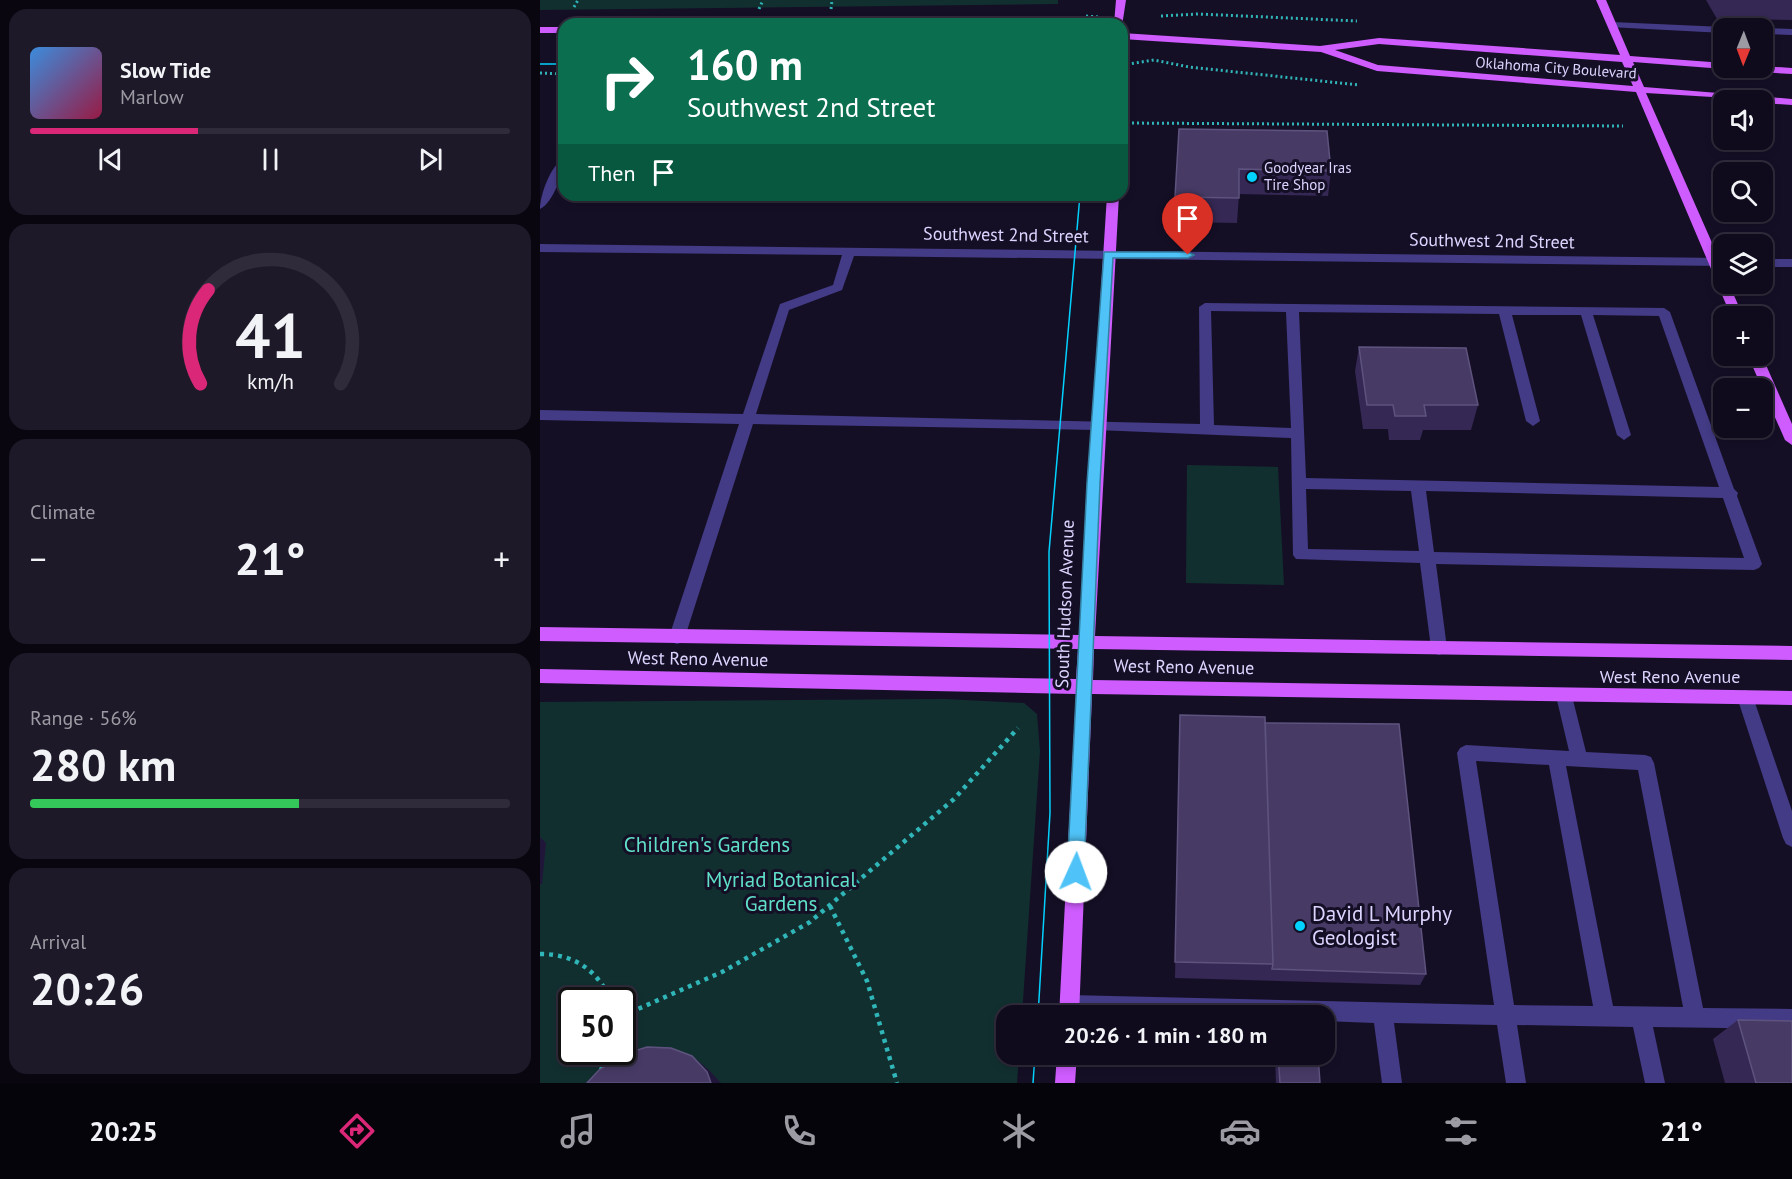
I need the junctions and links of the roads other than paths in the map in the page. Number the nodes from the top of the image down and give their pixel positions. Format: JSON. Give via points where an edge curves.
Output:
{"nodes":[{"id":1,"x":1121,"y":0,"type":"edge"},
{"id":2,"x":1601,"y":0,"type":"edge"},
{"id":3,"x":1120,"y":18,"type":"edge"},
{"id":4,"x":1611,"y":25,"type":"junction"},
{"id":5,"x":540,"y":30,"type":"edge"},
{"id":6,"x":558,"y":30,"type":"edge"},
{"id":7,"x":1713,"y":30,"type":"edge"},
{"id":8,"x":1773,"y":31,"type":"edge"},
{"id":9,"x":1792,"y":32,"type":"edge"},
{"id":10,"x":1128,"y":36,"type":"edge"},
{"id":11,"x":1320,"y":49,"type":"junction"},
{"id":12,"x":1626,"y":59,"type":"junction"},
{"id":13,"x":1713,"y":65,"type":"edge"},
{"id":14,"x":1773,"y":70,"type":"edge"},
{"id":15,"x":1792,"y":71,"type":"edge"},
{"id":16,"x":1639,"y":89,"type":"junction"},
{"id":17,"x":1792,"y":102,"type":"edge"},
{"id":18,"x":558,"y":173,"type":"edge"},
{"id":19,"x":1112,"y":201,"type":"edge"},
{"id":20,"x":540,"y":205,"type":"edge"},
{"id":21,"x":540,"y":248,"type":"edge"},
{"id":22,"x":1713,"y":249,"type":"edge"},
{"id":23,"x":849,"y":251,"type":"junction"},
{"id":24,"x":1108,"y":254,"type":"junction"},
{"id":25,"x":1713,"y":262,"type":"edge"},
{"id":26,"x":1773,"y":263,"type":"edge"},
{"id":27,"x":1792,"y":263,"type":"edge"},
{"id":28,"x":1292,"y":308,"type":"junction"},
{"id":29,"x":1504,"y":310,"type":"junction"},
{"id":30,"x":1586,"y":312,"type":"junction"},
{"id":31,"x":1759,"y":366,"type":"edge"},
{"id":32,"x":540,"y":415,"type":"edge"},
{"id":33,"x":748,"y":418,"type":"junction"},
{"id":34,"x":1533,"y":421,"type":"dead end"},
{"id":35,"x":1097,"y":425,"type":"junction"},
{"id":36,"x":1207,"y":428,"type":"junction"},
{"id":37,"x":1298,"y":433,"type":"junction"},
{"id":38,"x":1624,"y":435,"type":"dead end"},
{"id":39,"x":1791,"y":437,"type":"edge"},
{"id":40,"x":1299,"y":483,"type":"junction"},
{"id":41,"x":1418,"y":487,"type":"junction"},
{"id":42,"x":1731,"y":493,"type":"junction"},
{"id":43,"x":1428,"y":559,"type":"junction"},
{"id":44,"x":540,"y":634,"type":"edge"},
{"id":45,"x":677,"y":637,"type":"junction"},
{"id":46,"x":1087,"y":644,"type":"junction"},
{"id":47,"x":1439,"y":648,"type":"junction"},
{"id":48,"x":1792,"y":653,"type":"edge"},
{"id":49,"x":540,"y":676,"type":"edge"},
{"id":50,"x":1085,"y":685,"type":"junction"},
{"id":51,"x":1564,"y":696,"type":"junction"},
{"id":52,"x":1745,"y":697,"type":"junction"},
{"id":53,"x":1792,"y":698,"type":"edge"},
{"id":54,"x":1556,"y":759,"type":"junction"},
{"id":55,"x":1580,"y":761,"type":"junction"},
{"id":56,"x":1792,"y":838,"type":"edge"},
{"id":57,"x":1069,"y":1005,"type":"edge"},
{"id":58,"x":1335,"y":1013,"type":"edge"},
{"id":59,"x":1383,"y":1013,"type":"junction"},
{"id":60,"x":1505,"y":1014,"type":"junction"},
{"id":61,"x":1605,"y":1015,"type":"junction"},
{"id":62,"x":1641,"y":1017,"type":"junction"},
{"id":63,"x":1695,"y":1018,"type":"junction"},
{"id":64,"x":1792,"y":1019,"type":"edge"},
{"id":65,"x":1066,"y":1065,"type":"edge"},
{"id":66,"x":1065,"y":1083,"type":"edge"},
{"id":67,"x":1392,"y":1083,"type":"edge"},
{"id":68,"x":1516,"y":1083,"type":"edge"},
{"id":69,"x":1655,"y":1083,"type":"edge"}],
"edges":[{"from":1,"to":3,"type":"main road"},
{"from":2,"to":4,"type":"main road"},
{"from":4,"to":7,"type":"street"},
{"from":4,"to":12,"type":"main road"},
{"from":5,"to":6,"type":"main road"},
{"from":8,"to":9,"type":"street"},
{"from":10,"to":11,"type":"main road","name":"Oklahoma City Boulevard"},
{"from":11,"to":12,"type":"main road","name":"Oklahoma City Boulevard","via":[[1379,41]]},
{"from":11,"to":16,"type":"main road","name":"Oklahoma City Boulevard","via":[[1377,68]]},
{"from":12,"to":13,"type":"main road","name":"Oklahoma City Boulevard"},
{"from":12,"to":16,"type":"main road"},
{"from":14,"to":15,"type":"main road"},
{"from":16,"to":17,"type":"main road","name":"Oklahoma City Boulevard"},
{"from":16,"to":22,"type":"main road"},
{"from":18,"to":20,"type":"street"},
{"from":19,"to":24,"type":"main road","name":"South Hudson Avenue"},
{"from":21,"to":23,"type":"street","name":"Southwest 2nd Street"},
{"from":23,"to":24,"type":"street","name":"Southwest 2nd Street"},
{"from":23,"to":33,"type":"street","via":[[838,287],[784,307]]},
{"from":24,"to":25,"type":"street","name":"Southwest 2nd Street"},
{"from":24,"to":35,"type":"main road","name":"South Hudson Avenue"},
{"from":26,"to":27,"type":"street"},
{"from":28,"to":29,"type":"street"},
{"from":28,"to":36,"type":"street","via":[[1205,307]]},
{"from":28,"to":37,"type":"street"},
{"from":29,"to":30,"type":"street"},
{"from":29,"to":34,"type":"street"},
{"from":30,"to":38,"type":"street"},
{"from":30,"to":42,"type":"street","via":[[1664,312]]},
{"from":31,"to":39,"type":"main road"},
{"from":32,"to":33,"type":"street"},
{"from":33,"to":35,"type":"street"},
{"from":33,"to":45,"type":"street"},
{"from":35,"to":36,"type":"street"},
{"from":35,"to":46,"type":"main road","name":"South Hudson Avenue"},
{"from":36,"to":37,"type":"street"},
{"from":37,"to":40,"type":"street"},
{"from":40,"to":41,"type":"street"},
{"from":40,"to":43,"type":"street","via":[[1301,555]]},
{"from":41,"to":42,"type":"street"},
{"from":41,"to":43,"type":"street"},
{"from":42,"to":43,"type":"street","via":[[1754,564]]},
{"from":43,"to":47,"type":"street"},
{"from":44,"to":45,"type":"main road","name":"West Reno Avenue"},
{"from":45,"to":46,"type":"main road","name":"West Reno Avenue"},
{"from":46,"to":47,"type":"main road","name":"West Reno Avenue"},
{"from":46,"to":50,"type":"main road","name":"South Hudson Avenue"},
{"from":47,"to":48,"type":"main road","name":"West Reno Avenue"},
{"from":49,"to":50,"type":"main road","name":"West Reno Avenue"},
{"from":50,"to":51,"type":"main road","name":"West Reno Avenue"},
{"from":50,"to":57,"type":"main road","name":"South Hudson Avenue"},
{"from":51,"to":52,"type":"main road","name":"West Reno Avenue"},
{"from":51,"to":55,"type":"street"},
{"from":52,"to":53,"type":"main road","name":"West Reno Avenue"},
{"from":52,"to":56,"type":"street"},
{"from":54,"to":55,"type":"street"},
{"from":54,"to":60,"type":"street","via":[[1466,753]]},
{"from":54,"to":61,"type":"street"},
{"from":55,"to":63,"type":"street","via":[[1645,763]]},
{"from":58,"to":59,"type":"street"},
{"from":59,"to":60,"type":"street"},
{"from":59,"to":67,"type":"street"},
{"from":60,"to":61,"type":"street"},
{"from":60,"to":68,"type":"street"},
{"from":61,"to":62,"type":"street"},
{"from":62,"to":63,"type":"street"},
{"from":62,"to":69,"type":"street"},
{"from":63,"to":64,"type":"street"},
{"from":65,"to":66,"type":"main road"}]}
